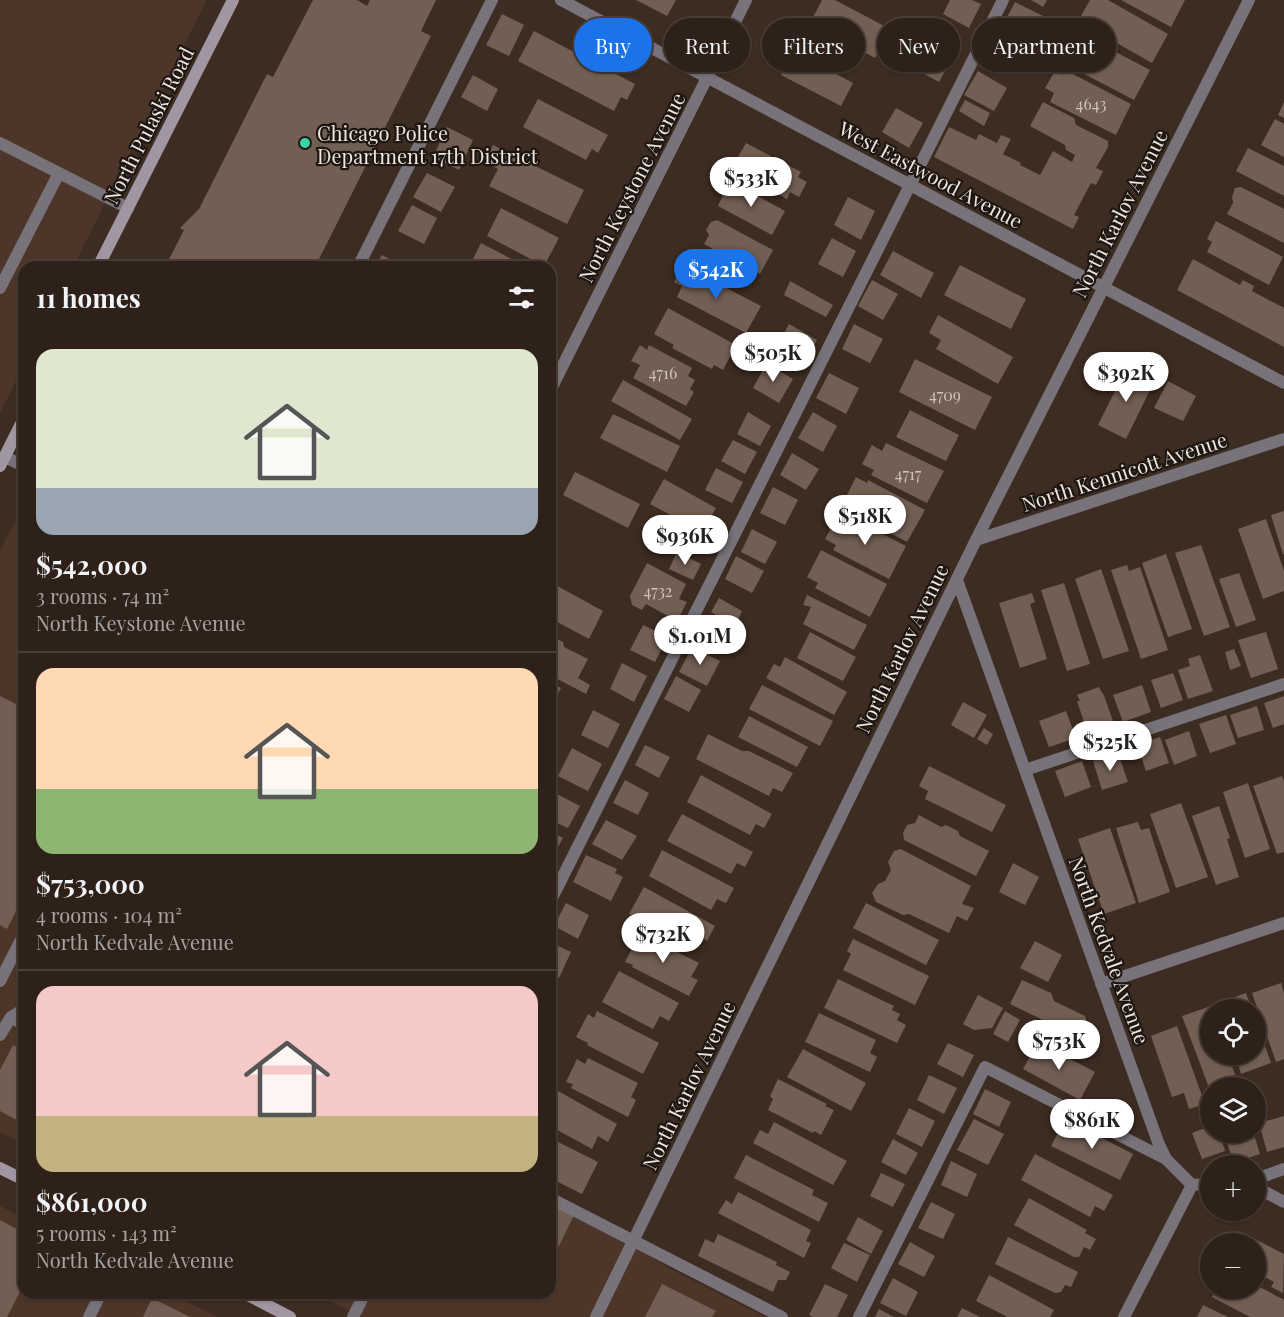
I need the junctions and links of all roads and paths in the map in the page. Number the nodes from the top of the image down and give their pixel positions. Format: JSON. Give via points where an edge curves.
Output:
{"nodes":[{"id":1,"x":233,"y":0,"type":"edge"},
{"id":2,"x":492,"y":0,"type":"edge"},
{"id":3,"x":561,"y":0,"type":"edge"},
{"id":4,"x":746,"y":0,"type":"edge"},
{"id":5,"x":1003,"y":0,"type":"edge"},
{"id":6,"x":1249,"y":0,"type":"edge"},
{"id":7,"x":707,"y":78,"type":"junction"},
{"id":8,"x":0,"y":143,"type":"edge"},
{"id":9,"x":59,"y":173,"type":"junction"},
{"id":10,"x":910,"y":185,"type":"junction"},
{"id":11,"x":128,"y":208,"type":"junction"},
{"id":12,"x":102,"y":261,"type":"edge"},
{"id":13,"x":361,"y":261,"type":"edge"},
{"id":14,"x":0,"y":288,"type":"edge"},
{"id":15,"x":1104,"y":288,"type":"junction"},
{"id":16,"x":556,"y":379,"type":"edge"},
{"id":17,"x":1284,"y":383,"type":"edge"},
{"id":18,"x":18,"y":430,"type":"edge"},
{"id":19,"x":1284,"y":439,"type":"edge"},
{"id":20,"x":2,"y":461,"type":"edge"},
{"id":21,"x":18,"y":465,"type":"edge"},
{"id":22,"x":976,"y":540,"type":"junction"},
{"id":23,"x":957,"y":580,"type":"junction"},
{"id":24,"x":1284,"y":684,"type":"edge"},
{"id":25,"x":1025,"y":770,"type":"junction"},
{"id":26,"x":556,"y":890,"type":"edge"},
{"id":27,"x":1284,"y":923,"type":"edge"},
{"id":28,"x":18,"y":946,"type":"edge"},
{"id":29,"x":0,"y":981,"type":"edge"},
{"id":30,"x":1101,"y":984,"type":"junction"},
{"id":31,"x":18,"y":1013,"type":"edge"},
{"id":32,"x":11,"y":1017,"type":"junction"},
{"id":33,"x":18,"y":1021,"type":"edge"},
{"id":34,"x":0,"y":1035,"type":"edge"},
{"id":35,"x":1166,"y":1159,"type":"junction"},
{"id":36,"x":0,"y":1168,"type":"edge"},
{"id":37,"x":1284,"y":1169,"type":"edge"},
{"id":38,"x":1266,"y":1175,"type":"edge"},
{"id":39,"x":18,"y":1177,"type":"edge"},
{"id":40,"x":1192,"y":1185,"type":"junction"},
{"id":41,"x":1200,"y":1185,"type":"edge"},
{"id":42,"x":1266,"y":1192,"type":"edge"},
{"id":43,"x":556,"y":1201,"type":"edge"},
{"id":44,"x":1284,"y":1202,"type":"edge"},
{"id":45,"x":634,"y":1240,"type":"junction"},
{"id":46,"x":98,"y":1299,"type":"edge"},
{"id":47,"x":257,"y":1299,"type":"edge"},
{"id":48,"x":362,"y":1299,"type":"edge"},
{"id":49,"x":89,"y":1317,"type":"edge"},
{"id":50,"x":291,"y":1317,"type":"edge"},
{"id":51,"x":353,"y":1317,"type":"edge"},
{"id":52,"x":596,"y":1317,"type":"edge"},
{"id":53,"x":782,"y":1317,"type":"edge"},
{"id":54,"x":859,"y":1317,"type":"edge"},
{"id":55,"x":1124,"y":1317,"type":"edge"}],
"edges":[{"from":1,"to":11,"type":"main road","name":"North Pulaski Road"},
{"from":2,"to":13,"type":"street"},
{"from":3,"to":7,"type":"street","name":"West Eastwood Avenue"},
{"from":4,"to":7,"type":"street","name":"North Keystone Avenue"},
{"from":5,"to":10,"type":"street"},
{"from":6,"to":15,"type":"street","name":"North Karlov Avenue"},
{"from":7,"to":10,"type":"street","name":"West Eastwood Avenue"},
{"from":7,"to":16,"type":"street","name":"North Keystone Avenue"},
{"from":8,"to":9,"type":"street"},
{"from":9,"to":11,"type":"street"},
{"from":9,"to":14,"type":"street"},
{"from":10,"to":15,"type":"street","name":"West Eastwood Avenue"},
{"from":10,"to":26,"type":"street"},
{"from":11,"to":12,"type":"main road","name":"North Pulaski Road"},
{"from":15,"to":17,"type":"street","name":"West Eastwood Avenue"},
{"from":15,"to":22,"type":"street","name":"North Karlov Avenue"},
{"from":18,"to":20,"type":"main road"},
{"from":19,"to":22,"type":"street","name":"North Kennicott Avenue"},
{"from":20,"to":21,"type":"street"},
{"from":22,"to":23,"type":"street","name":"North Karlov Avenue"},
{"from":23,"to":25,"type":"street","name":"North Kedvale Avenue"},
{"from":23,"to":45,"type":"street","name":"North Karlov Avenue"},
{"from":24,"to":25,"type":"street"},
{"from":25,"to":30,"type":"street","name":"North Kedvale Avenue"},
{"from":27,"to":30,"type":"street"},
{"from":28,"to":29,"type":"street"},
{"from":30,"to":35,"type":"street","name":"North Kedvale Avenue"},
{"from":31,"to":32,"type":"street"},
{"from":32,"to":33,"type":"street"},
{"from":32,"to":34,"type":"street"},
{"from":35,"to":40,"type":"street","name":"North Kedvale Avenue"},
{"from":35,"to":54,"type":"street","via":[[985,1066]]},
{"from":36,"to":39,"type":"main road"},
{"from":37,"to":38,"type":"street"},
{"from":40,"to":41,"type":"street"},
{"from":40,"to":55,"type":"street"},
{"from":42,"to":44,"type":"street"},
{"from":43,"to":45,"type":"street"},
{"from":45,"to":52,"type":"street","name":"North Karlov Avenue"},
{"from":45,"to":53,"type":"street"},
{"from":46,"to":49,"type":"street"},
{"from":47,"to":50,"type":"main road"},
{"from":48,"to":51,"type":"street"}]}
